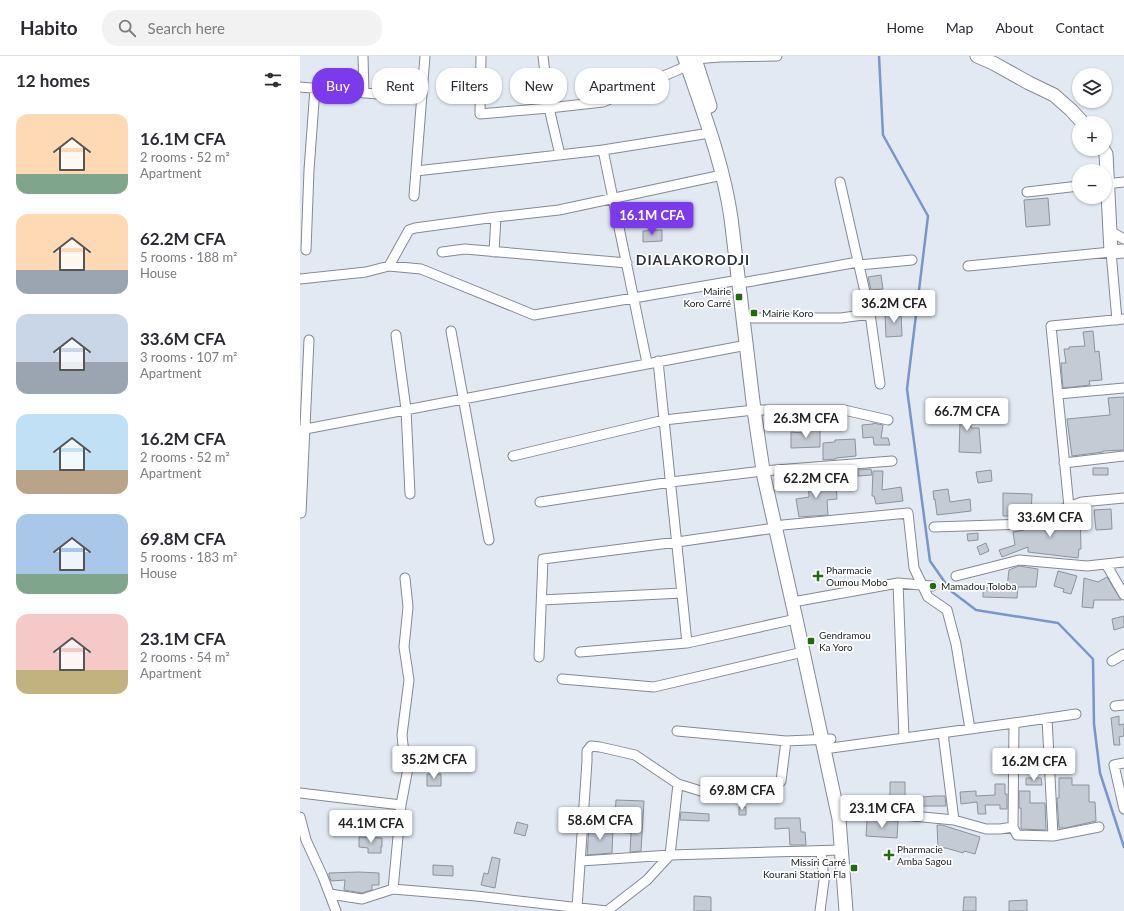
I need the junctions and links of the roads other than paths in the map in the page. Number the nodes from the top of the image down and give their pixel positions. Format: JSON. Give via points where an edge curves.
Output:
{"nodes":[{"id":1,"x":363,"y":56,"type":"edge"},
{"id":2,"x":425,"y":56,"type":"edge"},
{"id":3,"x":481,"y":56,"type":"edge"},
{"id":4,"x":543,"y":56,"type":"edge"},
{"id":5,"x":777,"y":56,"type":"edge"},
{"id":6,"x":977,"y":56,"type":"edge"},
{"id":7,"x":690,"y":59,"type":"edge"},
{"id":8,"x":991,"y":59,"type":"edge"},
{"id":9,"x":363,"y":68,"type":"edge"},
{"id":10,"x":424,"y":68,"type":"edge"},
{"id":11,"x":300,"y":87,"type":"edge"},
{"id":12,"x":312,"y":88,"type":"edge"},
{"id":13,"x":364,"y":93,"type":"edge"},
{"id":14,"x":372,"y":94,"type":"edge"},
{"id":15,"x":313,"y":104,"type":"edge"},
{"id":16,"x":421,"y":104,"type":"edge"},
{"id":17,"x":549,"y":108,"type":"junction"},
{"id":18,"x":1077,"y":116,"type":"edge"},
{"id":19,"x":710,"y":134,"type":"junction"},
{"id":20,"x":603,"y":150,"type":"junction"},
{"id":21,"x":560,"y":155,"type":"junction"},
{"id":22,"x":304,"y":170,"type":"edge"},
{"id":23,"x":416,"y":171,"type":"junction"},
{"id":24,"x":722,"y":175,"type":"junction"},
{"id":25,"x":840,"y":182,"type":"dead end"},
{"id":26,"x":1124,"y":182,"type":"edge"},
{"id":27,"x":1112,"y":183,"type":"edge"},
{"id":28,"x":1072,"y":187,"type":"edge"},
{"id":29,"x":1027,"y":192,"type":"dead end"},
{"id":30,"x":414,"y":196,"type":"dead end"},
{"id":31,"x":614,"y":199,"type":"junction"},
{"id":32,"x":1108,"y":204,"type":"edge"},
{"id":33,"x":496,"y":217,"type":"junction"},
{"id":34,"x":1110,"y":231,"type":"junction"},
{"id":35,"x":1124,"y":239,"type":"edge"},
{"id":36,"x":306,"y":250,"type":"dead end"},
{"id":37,"x":1117,"y":251,"type":"edge"},
{"id":38,"x":442,"y":252,"type":"dead end"},
{"id":39,"x":494,"y":252,"type":"junction"},
{"id":40,"x":912,"y":260,"type":"dead end"},
{"id":41,"x":627,"y":263,"type":"junction"},
{"id":42,"x":859,"y":263,"type":"junction"},
{"id":43,"x":388,"y":266,"type":"junction"},
{"id":44,"x":968,"y":266,"type":"dead end"},
{"id":45,"x":300,"y":279,"type":"edge"},
{"id":46,"x":743,"y":281,"type":"junction"},
{"id":47,"x":634,"y":298,"type":"junction"},
{"id":48,"x":870,"y":314,"type":"junction"},
{"id":49,"x":752,"y":318,"type":"junction"},
{"id":50,"x":1121,"y":320,"type":"edge"},
{"id":51,"x":451,"y":332,"type":"dead end"},
{"id":52,"x":396,"y":335,"type":"dead end"},
{"id":53,"x":309,"y":340,"type":"dead end"},
{"id":54,"x":747,"y":345,"type":"junction"},
{"id":55,"x":658,"y":361,"type":"junction"},
{"id":56,"x":647,"y":363,"type":"junction"},
{"id":57,"x":880,"y":384,"type":"dead end"},
{"id":58,"x":1124,"y":388,"type":"edge"},
{"id":59,"x":1058,"y":394,"type":"junction"},
{"id":60,"x":463,"y":398,"type":"junction"},
{"id":61,"x":406,"y":409,"type":"junction"},
{"id":62,"x":758,"y":410,"type":"junction"},
{"id":63,"x":664,"y":420,"type":"junction"},
{"id":64,"x":888,"y":420,"type":"dead end"},
{"id":65,"x":303,"y":429,"type":"edge"},
{"id":66,"x":513,"y":456,"type":"dead end"},
{"id":67,"x":1124,"y":456,"type":"edge"},
{"id":68,"x":892,"y":461,"type":"dead end"},
{"id":69,"x":1064,"y":463,"type":"junction"},
{"id":70,"x":767,"y":471,"type":"junction"},
{"id":71,"x":671,"y":482,"type":"junction"},
{"id":72,"x":410,"y":494,"type":"dead end"},
{"id":73,"x":1124,"y":498,"type":"edge"},
{"id":74,"x":540,"y":502,"type":"dead end"},
{"id":75,"x":1069,"y":507,"type":"junction"},
{"id":76,"x":301,"y":513,"type":"edge"},
{"id":77,"x":779,"y":527,"type":"junction"},
{"id":78,"x":934,"y":527,"type":"dead end"},
{"id":79,"x":489,"y":540,"type":"dead end"},
{"id":80,"x":677,"y":542,"type":"junction"},
{"id":81,"x":1124,"y":562,"type":"edge"},
{"id":82,"x":1106,"y":564,"type":"junction"},
{"id":83,"x":956,"y":576,"type":"dead end"},
{"id":84,"x":405,"y":578,"type":"dead end"},
{"id":85,"x":898,"y":583,"type":"junction"},
{"id":86,"x":927,"y":586,"type":"junction"},
{"id":87,"x":682,"y":593,"type":"junction"},
{"id":88,"x":1124,"y":595,"type":"edge"},
{"id":89,"x":542,"y":600,"type":"junction"},
{"id":90,"x":797,"y":601,"type":"junction"},
{"id":91,"x":796,"y":619,"type":"junction"},
{"id":92,"x":687,"y":642,"type":"junction"},
{"id":93,"x":580,"y":652,"type":"dead end"},
{"id":94,"x":804,"y":652,"type":"junction"},
{"id":95,"x":1124,"y":654,"type":"edge"},
{"id":96,"x":539,"y":657,"type":"dead end"},
{"id":97,"x":1112,"y":661,"type":"dead end"},
{"id":98,"x":562,"y":679,"type":"dead end"},
{"id":99,"x":1076,"y":714,"type":"dead end"},
{"id":100,"x":1047,"y":718,"type":"junction"},
{"id":101,"x":1014,"y":723,"type":"junction"},
{"id":102,"x":970,"y":729,"type":"junction"},
{"id":103,"x":678,"y":730,"type":"dead end"},
{"id":104,"x":943,"y":733,"type":"junction"},
{"id":105,"x":904,"y":738,"type":"junction"},
{"id":106,"x":786,"y":741,"type":"junction"},
{"id":107,"x":828,"y":744,"type":"junction"},
{"id":108,"x":1124,"y":763,"type":"edge"},
{"id":109,"x":678,"y":784,"type":"junction"},
{"id":110,"x":300,"y":793,"type":"edge"},
{"id":111,"x":401,"y":805,"type":"junction"},
{"id":112,"x":1124,"y":809,"type":"edge"},
{"id":113,"x":847,"y":814,"type":"junction"},
{"id":114,"x":300,"y":817,"type":"edge"},
{"id":115,"x":954,"y":820,"type":"junction"},
{"id":116,"x":1013,"y":827,"type":"junction"},
{"id":117,"x":1099,"y":827,"type":"dead end"},
{"id":118,"x":1053,"y":836,"type":"junction"},
{"id":119,"x":842,"y":850,"type":"junction"},
{"id":120,"x":821,"y":851,"type":"junction"},
{"id":121,"x":670,"y":855,"type":"junction"},
{"id":122,"x":581,"y":861,"type":"junction"},
{"id":123,"x":393,"y":889,"type":"junction"},
{"id":124,"x":330,"y":894,"type":"junction"},
{"id":125,"x":577,"y":908,"type":"junction"},
{"id":126,"x":336,"y":911,"type":"edge"},
{"id":127,"x":607,"y":911,"type":"edge"},
{"id":128,"x":820,"y":911,"type":"edge"},
{"id":129,"x":846,"y":911,"type":"edge"},
{"id":130,"x":853,"y":911,"type":"edge"}],
"edges":[{"from":1,"to":9,"type":"street"},
{"from":2,"to":10,"type":"street"},
{"from":3,"to":17,"type":"street","via":[[480,114]]},
{"from":4,"to":17,"type":"street"},
{"from":5,"to":7,"type":"street"},
{"from":6,"to":8,"type":"main road"},
{"from":7,"to":17,"type":"street","via":[[603,102]]},
{"from":7,"to":19,"type":"main road"},
{"from":7,"to":46,"type":"main road","via":[[735,191]]},
{"from":8,"to":18,"type":"main road","via":[[1054,95]]},
{"from":11,"to":12,"type":"street"},
{"from":13,"to":14,"type":"street"},
{"from":15,"to":22,"type":"street"},
{"from":16,"to":23,"type":"street"},
{"from":17,"to":21,"type":"street"},
{"from":19,"to":20,"type":"street"},
{"from":19,"to":24,"type":"main road"},
{"from":20,"to":21,"type":"street"},
{"from":20,"to":31,"type":"street"},
{"from":21,"to":23,"type":"street"},
{"from":22,"to":36,"type":"street"},
{"from":23,"to":30,"type":"street"},
{"from":24,"to":31,"type":"street"},
{"from":24,"to":46,"type":"main road","via":[[728,193]]},
{"from":25,"to":42,"type":"street"},
{"from":26,"to":27,"type":"street"},
{"from":28,"to":29,"type":"street"},
{"from":31,"to":33,"type":"street","via":[[559,210]]},
{"from":31,"to":41,"type":"street"},
{"from":32,"to":34,"type":"main road"},
{"from":33,"to":39,"type":"street"},
{"from":33,"to":43,"type":"street","via":[[409,230]]},
{"from":34,"to":35,"type":"street"},
{"from":34,"to":37,"type":"main road"},
{"from":37,"to":44,"type":"street"},
{"from":37,"to":50,"type":"street"},
{"from":38,"to":39,"type":"street","via":[[465,249]]},
{"from":39,"to":41,"type":"street"},
{"from":40,"to":42,"type":"street"},
{"from":41,"to":47,"type":"street"},
{"from":42,"to":46,"type":"street"},
{"from":42,"to":48,"type":"street"},
{"from":43,"to":45,"type":"street","via":[[366,272]]},
{"from":43,"to":47,"type":"street","via":[[421,269],[534,315]]},
{"from":46,"to":47,"type":"street"},
{"from":46,"to":49,"type":"main road"},
{"from":46,"to":54,"type":"main road"},
{"from":47,"to":56,"type":"street"},
{"from":48,"to":49,"type":"street","via":[[841,318]]},
{"from":48,"to":57,"type":"street"},
{"from":49,"to":62,"type":"main road"},
{"from":50,"to":59,"type":"street","via":[[1051,326]]},
{"from":51,"to":60,"type":"street"},
{"from":52,"to":61,"type":"street"},
{"from":53,"to":65,"type":"street"},
{"from":54,"to":55,"type":"street"},
{"from":54,"to":62,"type":"main road"},
{"from":55,"to":56,"type":"street"},
{"from":55,"to":63,"type":"street"},
{"from":56,"to":60,"type":"street"},
{"from":58,"to":59,"type":"street"},
{"from":59,"to":69,"type":"street"},
{"from":60,"to":61,"type":"street"},
{"from":60,"to":79,"type":"street"},
{"from":61,"to":65,"type":"street"},
{"from":61,"to":72,"type":"street"},
{"from":62,"to":63,"type":"street"},
{"from":62,"to":64,"type":"street","via":[[844,410]]},
{"from":62,"to":70,"type":"main road"},
{"from":63,"to":66,"type":"street"},
{"from":63,"to":71,"type":"street"},
{"from":65,"to":76,"type":"street"},
{"from":67,"to":69,"type":"street"},
{"from":68,"to":70,"type":"street"},
{"from":69,"to":75,"type":"street"},
{"from":70,"to":71,"type":"street"},
{"from":70,"to":77,"type":"main road"},
{"from":71,"to":74,"type":"street"},
{"from":71,"to":80,"type":"street"},
{"from":73,"to":75,"type":"street","via":[[1082,502]]},
{"from":75,"to":78,"type":"street","via":[[1022,524]]},
{"from":77,"to":80,"type":"street"},
{"from":77,"to":86,"type":"street","via":[[908,513],[914,568]]},
{"from":77,"to":90,"type":"main road"},
{"from":80,"to":87,"type":"street"},
{"from":80,"to":89,"type":"street","via":[[543,559]]},
{"from":81,"to":82,"type":"street"},
{"from":82,"to":83,"type":"street","via":[[1087,566],[1019,560]]},
{"from":82,"to":88,"type":"street"},
{"from":84,"to":111,"type":"street","via":[[408,607],[404,646],[409,680],[402,734],[408,768]]},
{"from":85,"to":86,"type":"street"},
{"from":85,"to":90,"type":"street"},
{"from":85,"to":105,"type":"street"},
{"from":86,"to":102,"type":"street","via":[[928,597],[947,610],[956,644]]},
{"from":87,"to":89,"type":"street"},
{"from":87,"to":92,"type":"street"},
{"from":89,"to":96,"type":"street"},
{"from":90,"to":91,"type":"main road"},
{"from":90,"to":107,"type":"main road"},
{"from":91,"to":92,"type":"street"},
{"from":91,"to":94,"type":"main road"},
{"from":92,"to":93,"type":"street"},
{"from":94,"to":98,"type":"street","via":[[654,687]]},
{"from":94,"to":107,"type":"main road"},
{"from":95,"to":97,"type":"street"},
{"from":99,"to":100,"type":"street"},
{"from":100,"to":101,"type":"street"},
{"from":100,"to":118,"type":"street"},
{"from":101,"to":102,"type":"street"},
{"from":101,"to":116,"type":"street"},
{"from":102,"to":104,"type":"street"},
{"from":103,"to":106,"type":"street"},
{"from":104,"to":105,"type":"street"},
{"from":104,"to":115,"type":"street"},
{"from":105,"to":107,"type":"street"},
{"from":106,"to":107,"type":"street"},
{"from":106,"to":109,"type":"street","via":[[781,781],[769,793],[717,796]]},
{"from":107,"to":113,"type":"main road"},
{"from":107,"to":119,"type":"main road"},
{"from":108,"to":112,"type":"street","via":[[1114,766]]},
{"from":109,"to":121,"type":"street"},
{"from":109,"to":122,"type":"street","via":[[635,755],[591,746],[587,751],[586,761]]},
{"from":110,"to":111,"type":"street"},
{"from":111,"to":123,"type":"street"},
{"from":113,"to":115,"type":"street","via":[[892,814]]},
{"from":113,"to":130,"type":"main road"},
{"from":114,"to":124,"type":"street","via":[[306,840]]},
{"from":115,"to":116,"type":"street","via":[[986,829]]},
{"from":116,"to":118,"type":"street","via":[[1019,835]]},
{"from":117,"to":118,"type":"street"},
{"from":119,"to":120,"type":"street"},
{"from":119,"to":129,"type":"main road"},
{"from":120,"to":121,"type":"street"},
{"from":120,"to":128,"type":"street","via":[[824,881]]},
{"from":121,"to":122,"type":"street"},
{"from":121,"to":127,"type":"street","via":[[647,880]]},
{"from":122,"to":125,"type":"street"},
{"from":123,"to":124,"type":"street","via":[[362,899]]},
{"from":123,"to":125,"type":"street"},
{"from":124,"to":126,"type":"street"},
{"from":125,"to":127,"type":"street"}]}
